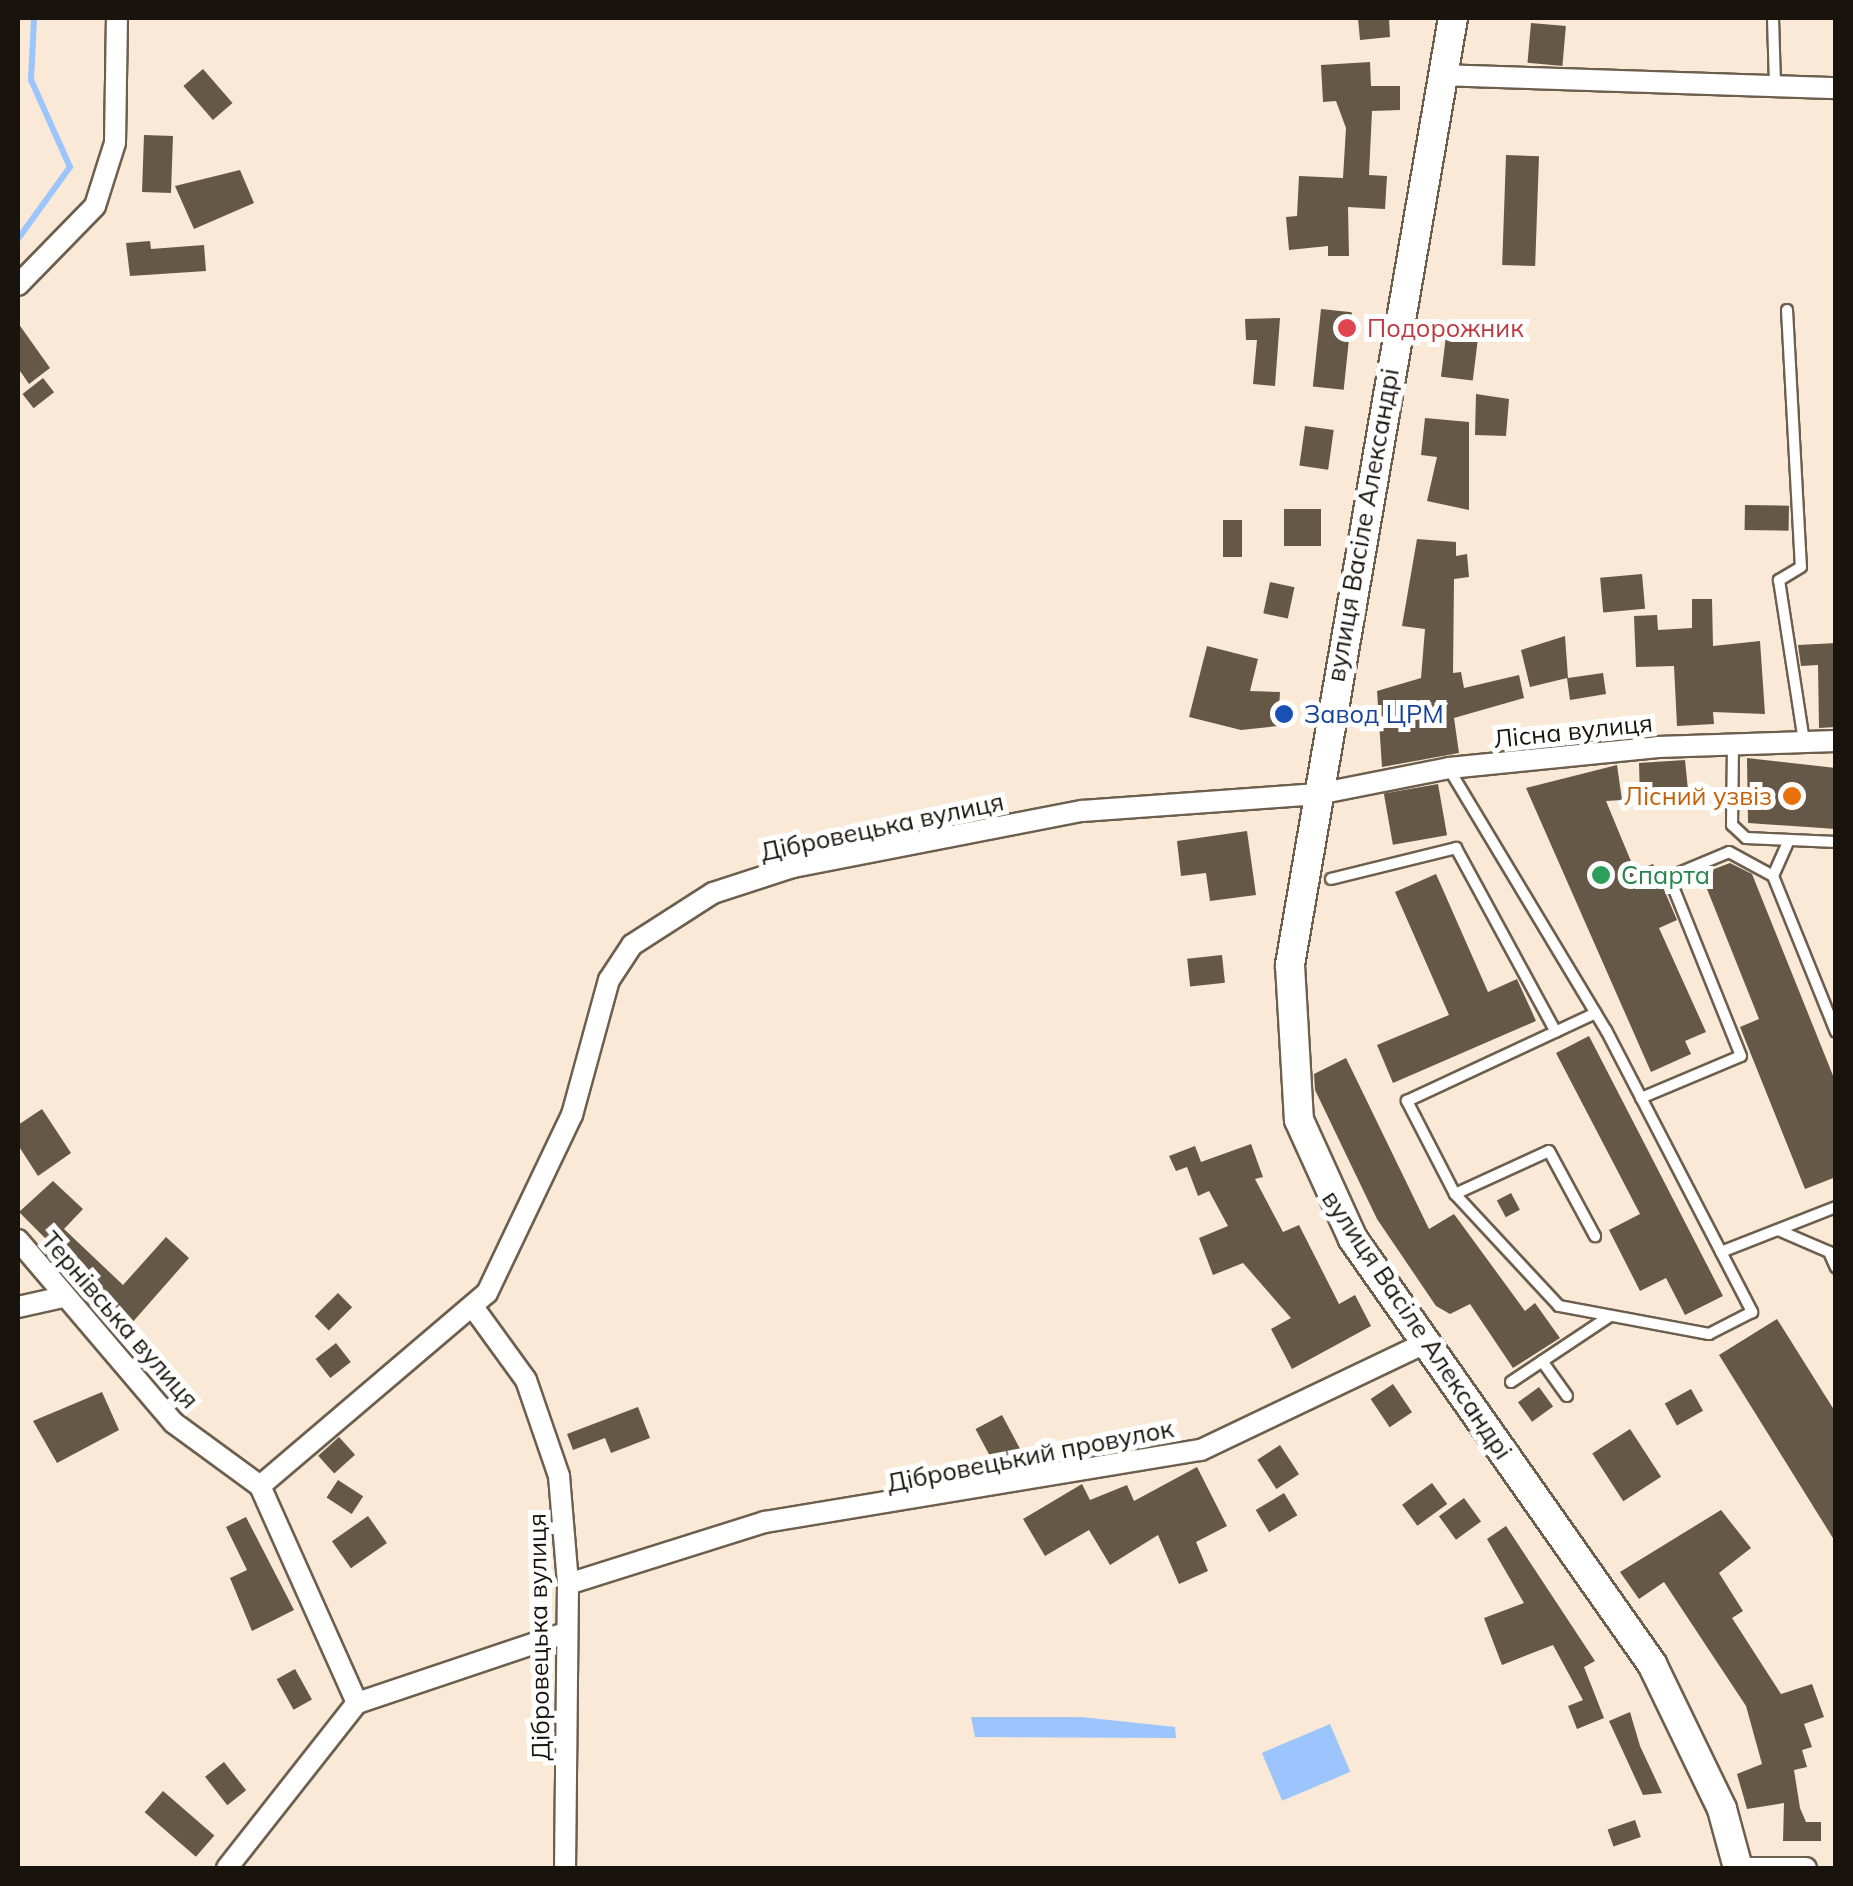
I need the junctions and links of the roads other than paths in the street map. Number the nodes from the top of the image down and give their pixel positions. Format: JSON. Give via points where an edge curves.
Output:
{"nodes":[{"id":1,"x":117,"y":18,"type":"edge"},
{"id":2,"x":1453,"y":18,"type":"edge"},
{"id":3,"x":1773,"y":18,"type":"edge"},
{"id":4,"x":1441,"y":75,"type":"junction"},
{"id":5,"x":1775,"y":87,"type":"junction"},
{"id":6,"x":1836,"y":88,"type":"edge"},
{"id":7,"x":18,"y":284,"type":"edge"},
{"id":8,"x":1787,"y":310,"type":"dead end"},
{"id":9,"x":1836,"y":741,"type":"edge"},
{"id":10,"x":1804,"y":742,"type":"junction"},
{"id":11,"x":1733,"y":744,"type":"junction"},
{"id":12,"x":1449,"y":768,"type":"junction"},
{"id":13,"x":1318,"y":794,"type":"junction"},
{"id":14,"x":1789,"y":840,"type":"junction"},
{"id":15,"x":1836,"y":842,"type":"edge"},
{"id":16,"x":1773,"y":876,"type":"junction"},
{"id":17,"x":1331,"y":879,"type":"dead end"},
{"id":18,"x":1596,"y":1014,"type":"junction"},
{"id":19,"x":1556,"y":1032,"type":"junction"},
{"id":20,"x":1836,"y":1032,"type":"edge"},
{"id":21,"x":1641,"y":1098,"type":"junction"},
{"id":22,"x":1455,"y":1194,"type":"junction"},
{"id":23,"x":1836,"y":1207,"type":"edge"},
{"id":24,"x":1778,"y":1230,"type":"junction"},
{"id":25,"x":1596,"y":1236,"type":"dead end"},
{"id":26,"x":18,"y":1240,"type":"edge"},
{"id":27,"x":1721,"y":1252,"type":"junction"},
{"id":28,"x":1832,"y":1253,"type":"edge"},
{"id":29,"x":1836,"y":1268,"type":"edge"},
{"id":30,"x":62,"y":1297,"type":"junction"},
{"id":31,"x":18,"y":1307,"type":"edge"},
{"id":32,"x":473,"y":1307,"type":"junction"},
{"id":33,"x":1611,"y":1316,"type":"junction"},
{"id":34,"x":1427,"y":1342,"type":"junction"},
{"id":35,"x":1542,"y":1362,"type":"junction"},
{"id":36,"x":1511,"y":1382,"type":"dead end"},
{"id":37,"x":1566,"y":1396,"type":"dead end"},
{"id":38,"x":260,"y":1486,"type":"junction"},
{"id":39,"x":568,"y":1584,"type":"junction"},
{"id":40,"x":565,"y":1633,"type":"junction"},
{"id":41,"x":357,"y":1703,"type":"junction"},
{"id":42,"x":227,"y":1868,"type":"edge"},
{"id":43,"x":565,"y":1868,"type":"edge"},
{"id":44,"x":1738,"y":1868,"type":"edge"},
{"id":45,"x":1806,"y":1868,"type":"edge"}],
"edges":[{"from":1,"to":7,"type":"street","via":[[114,143],[95,206]]},
{"from":2,"to":4,"type":"main road","name":"вулиця Васіле Александрі"},
{"from":3,"to":5,"type":"lane"},
{"from":4,"to":5,"type":"street"},
{"from":4,"to":13,"type":"main road","name":"вулиця Васіле Александрі"},
{"from":5,"to":6,"type":"street"},
{"from":8,"to":10,"type":"lane","via":[[1800,567],[1779,580]]},
{"from":9,"to":10,"type":"street","name":"Лісна вулиця"},
{"from":10,"to":11,"type":"street","name":"Лісна вулиця"},
{"from":11,"to":12,"type":"street","name":"Лісна вулиця"},
{"from":11,"to":14,"type":"lane","via":[[1732,825],[1746,838]]},
{"from":12,"to":13,"type":"street","name":"Лісна вулиця"},
{"from":12,"to":18,"type":"lane"},
{"from":13,"to":32,"type":"street","name":"Дібровецька вулиця","via":[[1082,811],[793,866],[666,918],[609,980],[572,1116],[524,1227]]},
{"from":13,"to":34,"type":"main road","name":"вулиця Васіле Александрі","via":[[1290,966],[1299,1120],[1352,1239]]},
{"from":14,"to":15,"type":"lane"},
{"from":14,"to":16,"type":"lane"},
{"from":16,"to":20,"type":"lane"},
{"from":16,"to":21,"type":"lane","via":[[1729,852],[1670,877],[1741,1056]]},
{"from":17,"to":19,"type":"lane","via":[[1456,848]]},
{"from":18,"to":19,"type":"lane"},
{"from":18,"to":21,"type":"lane"},
{"from":19,"to":22,"type":"lane","via":[[1407,1101]]},
{"from":21,"to":27,"type":"lane"},
{"from":22,"to":25,"type":"lane","via":[[1549,1151]]},
{"from":22,"to":33,"type":"lane","via":[[1559,1306]]},
{"from":23,"to":24,"type":"lane"},
{"from":24,"to":27,"type":"lane"},
{"from":24,"to":28,"type":"lane"},
{"from":26,"to":30,"type":"street","name":"Тернівська вулиця"},
{"from":27,"to":33,"type":"lane","via":[[1752,1312],[1709,1334]]},
{"from":28,"to":29,"type":"lane"},
{"from":30,"to":31,"type":"street"},
{"from":30,"to":38,"type":"street","name":"Тернівська вулиця","via":[[174,1423]]},
{"from":32,"to":38,"type":"street","name":"Дібровецька вулиця"},
{"from":32,"to":39,"type":"street","name":"Дібровецька вулиця","via":[[540,1408],[559,1476]]},
{"from":33,"to":35,"type":"lane"},
{"from":34,"to":39,"type":"street","name":"Дібровецький провулок","via":[[1201,1450],[886,1509],[765,1522]]},
{"from":34,"to":44,"type":"main road","name":"вулиця Васіле Александрі","via":[[1652,1664],[1722,1809]]},
{"from":35,"to":36,"type":"lane"},
{"from":35,"to":37,"type":"lane"},
{"from":38,"to":41,"type":"street","name":"Тернівська вулиця"},
{"from":39,"to":40,"type":"street","name":"Дібровецька вулиця"},
{"from":40,"to":41,"type":"street"},
{"from":40,"to":43,"type":"street","name":"Дібровецька вулиця"},
{"from":41,"to":42,"type":"street"},
{"from":44,"to":45,"type":"street"}]}
